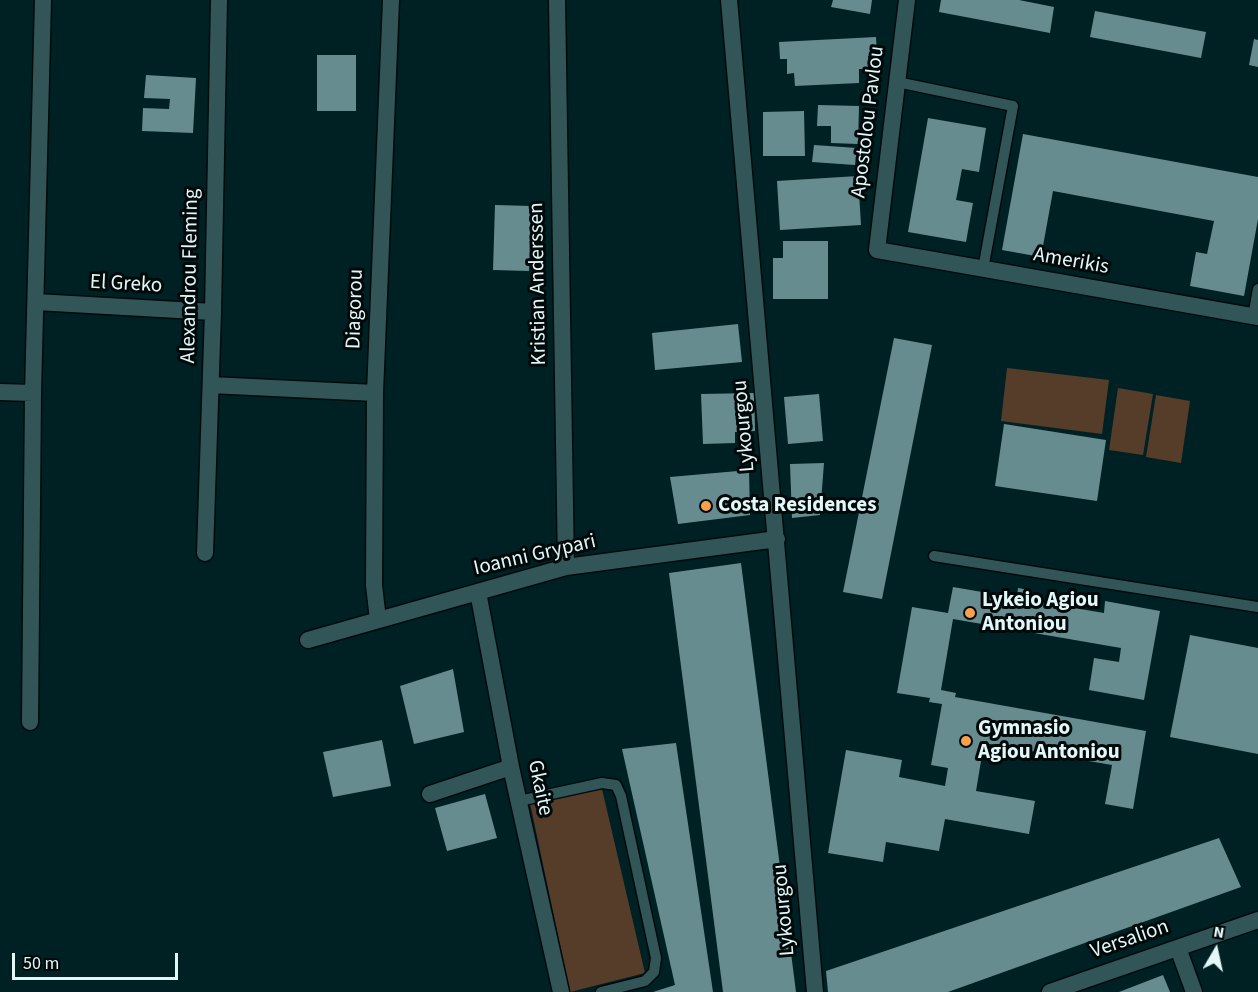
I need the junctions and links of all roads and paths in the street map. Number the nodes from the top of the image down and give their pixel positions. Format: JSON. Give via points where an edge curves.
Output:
{"nodes":[{"id":1,"x":43,"y":0,"type":"edge"},
{"id":2,"x":219,"y":0,"type":"edge"},
{"id":3,"x":391,"y":0,"type":"edge"},
{"id":4,"x":557,"y":0,"type":"edge"},
{"id":5,"x":729,"y":0,"type":"edge"},
{"id":6,"x":907,"y":0,"type":"edge"},
{"id":7,"x":897,"y":82,"type":"junction"},
{"id":8,"x":877,"y":250,"type":"joint"},
{"id":9,"x":983,"y":269,"type":"junction"},
{"id":10,"x":1258,"y":289,"type":"edge"},
{"id":11,"x":36,"y":302,"type":"junction"},
{"id":12,"x":213,"y":312,"type":"junction"},
{"id":13,"x":1256,"y":317,"type":"edge"},
{"id":14,"x":211,"y":385,"type":"junction"},
{"id":15,"x":0,"y":392,"type":"edge"},
{"id":16,"x":33,"y":393,"type":"junction"},
{"id":17,"x":375,"y":393,"type":"junction"},
{"id":18,"x":777,"y":538,"type":"junction"},
{"id":19,"x":205,"y":553,"type":"dead end"},
{"id":20,"x":934,"y":556,"type":"dead end"},
{"id":21,"x":566,"y":567,"type":"junction"},
{"id":22,"x":478,"y":592,"type":"junction"},
{"id":23,"x":1258,"y":607,"type":"edge"},
{"id":24,"x":378,"y":620,"type":"junction"},
{"id":25,"x":308,"y":640,"type":"dead end"},
{"id":26,"x":30,"y":723,"type":"dead end"},
{"id":27,"x":511,"y":767,"type":"junction"},
{"id":28,"x":430,"y":794,"type":"dead end"},
{"id":29,"x":519,"y":801,"type":"junction"},
{"id":30,"x":1258,"y":920,"type":"edge"},
{"id":31,"x":1178,"y":948,"type":"junction"},
{"id":32,"x":561,"y":992,"type":"edge"},
{"id":33,"x":601,"y":992,"type":"edge"},
{"id":34,"x":815,"y":992,"type":"edge"},
{"id":35,"x":1050,"y":992,"type":"edge"},
{"id":36,"x":1194,"y":992,"type":"edge"}],
"edges":[{"from":1,"to":11,"type":"street"},
{"from":2,"to":12,"type":"street","name":"Alexandrou Fleming"},
{"from":3,"to":17,"type":"street","name":"Diagorou"},
{"from":4,"to":21,"type":"street","name":"Kristian Anderssen"},
{"from":5,"to":18,"type":"street","name":"Lykourgou"},
{"from":6,"to":7,"type":"street","name":"Apostolou Pavlou"},
{"from":7,"to":8,"type":"street","name":"Apostolou Pavlou"},
{"from":7,"to":9,"type":"lane","via":[[1013,106]]},
{"from":8,"to":9,"type":"street","name":"Amerikis"},
{"from":9,"to":13,"type":"street","name":"Amerikis"},
{"from":10,"to":13,"type":"lane"},
{"from":11,"to":12,"type":"street","name":"El Greko"},
{"from":11,"to":16,"type":"street"},
{"from":12,"to":14,"type":"street","name":"Alexandrou Fleming"},
{"from":14,"to":17,"type":"street"},
{"from":14,"to":19,"type":"street","name":"Alexandrou Fleming"},
{"from":15,"to":16,"type":"street"},
{"from":16,"to":26,"type":"street"},
{"from":17,"to":24,"type":"street","name":"Diagorou","via":[[374,585]]},
{"from":18,"to":21,"type":"street","name":"Ioanni Grypari"},
{"from":18,"to":34,"type":"street","name":"Lykourgou"},
{"from":20,"to":23,"type":"lane"},
{"from":21,"to":22,"type":"street","name":"Ioanni Grypari"},
{"from":22,"to":24,"type":"street","name":"Ioanni Grypari"},
{"from":22,"to":27,"type":"street","name":"Gkaite"},
{"from":24,"to":25,"type":"street","name":"Ioanni Grypari"},
{"from":27,"to":28,"type":"street"},
{"from":27,"to":29,"type":"street","name":"Gkaite"},
{"from":29,"to":32,"type":"street","name":"Gkaite"},
{"from":29,"to":33,"type":"lane","via":[[602,783],[616,785],[621,796],[656,958],[654,972],[645,981]]},
{"from":30,"to":31,"type":"street","name":"Versalion"},
{"from":31,"to":35,"type":"street","name":"Versalion"},
{"from":31,"to":36,"type":"street"}]}
